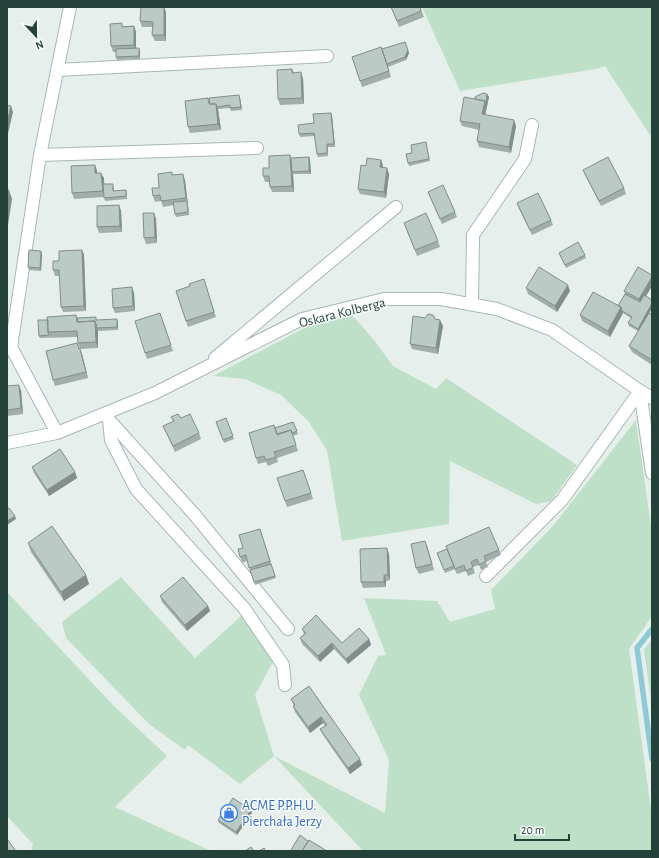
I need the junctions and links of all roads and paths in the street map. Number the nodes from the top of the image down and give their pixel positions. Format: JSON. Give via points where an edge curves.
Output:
{"nodes":[{"id":1,"x":70,"y":7,"type":"edge"},
{"id":2,"x":327,"y":56,"type":"dead end"},
{"id":3,"x":57,"y":70,"type":"junction"},
{"id":4,"x":532,"y":125,"type":"dead end"},
{"id":5,"x":257,"y":148,"type":"dead end"},
{"id":6,"x":40,"y":155,"type":"junction"},
{"id":7,"x":396,"y":207,"type":"dead end"},
{"id":8,"x":472,"y":304,"type":"junction"},
{"id":9,"x":198,"y":371,"type":"junction"},
{"id":10,"x":640,"y":391,"type":"junction"},
{"id":11,"x":652,"y":398,"type":"edge"},
{"id":12,"x":108,"y":417,"type":"junction"},
{"id":13,"x":57,"y":433,"type":"junction"},
{"id":14,"x":7,"y":443,"type":"edge"},
{"id":15,"x":652,"y":473,"type":"edge"},
{"id":16,"x":486,"y":576,"type":"dead end"},
{"id":17,"x":288,"y":629,"type":"dead end"},
{"id":18,"x":285,"y":685,"type":"dead end"}],
"edges":[{"from":1,"to":3,"type":"street"},
{"from":2,"to":3,"type":"street"},
{"from":3,"to":6,"type":"street"},
{"from":4,"to":8,"type":"street","via":[[525,159],[473,235]]},
{"from":5,"to":6,"type":"street"},
{"from":6,"to":13,"type":"street","via":[[11,347]]},
{"from":7,"to":9,"type":"street"},
{"from":8,"to":9,"type":"street","name":"Oskara Kolberga","via":[[442,299],[384,299],[302,319]]},
{"from":8,"to":10,"type":"street","name":"Oskara Kolberga","via":[[497,309],[552,330]]},
{"from":9,"to":12,"type":"street","name":"Oskara Kolberga"},
{"from":10,"to":11,"type":"street","name":"Oskara Kolberga"},
{"from":10,"to":15,"type":"street"},
{"from":10,"to":16,"type":"street","via":[[562,500]]},
{"from":12,"to":13,"type":"street","name":"Oskara Kolberga"},
{"from":12,"to":17,"type":"street","via":[[194,514]]},
{"from":12,"to":18,"type":"street","via":[[111,440],[136,489],[244,608],[283,665]]},
{"from":13,"to":14,"type":"street","name":"Oskara Kolberga"}]}
